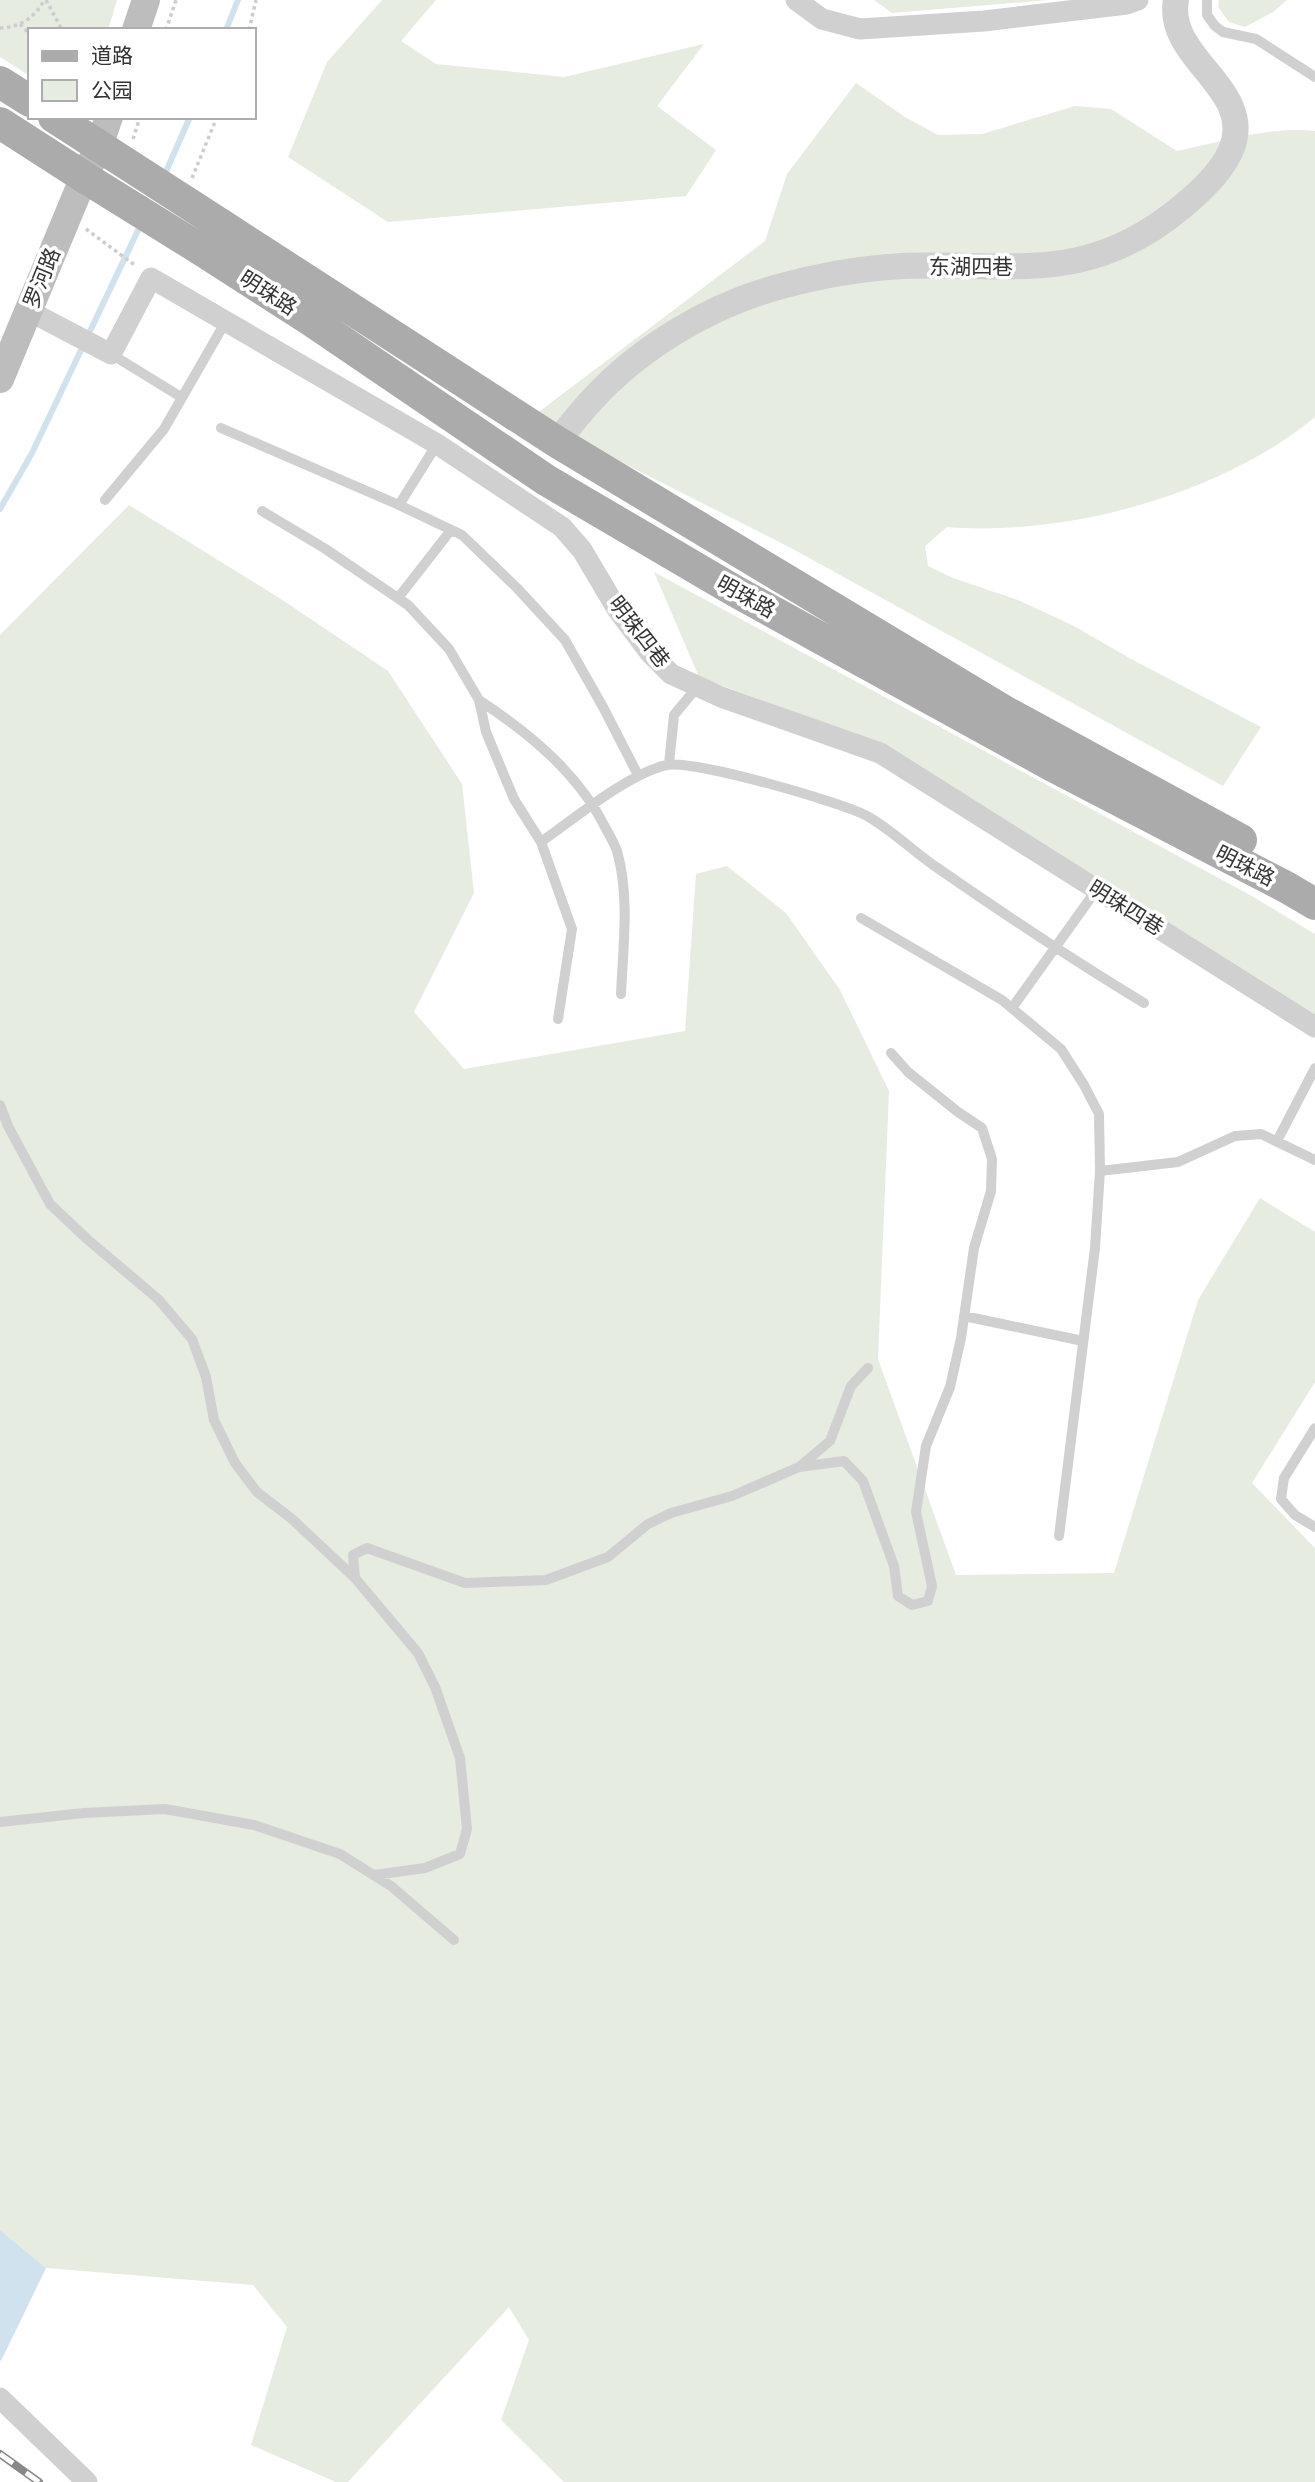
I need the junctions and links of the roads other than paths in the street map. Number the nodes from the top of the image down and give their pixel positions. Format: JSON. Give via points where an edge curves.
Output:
{"nodes":[{"id":1,"x":130,"y":0,"type":"edge"},
{"id":2,"x":146,"y":0,"type":"edge"},
{"id":3,"x":796,"y":0,"type":"edge"},
{"id":4,"x":1138,"y":0,"type":"edge"},
{"id":5,"x":1176,"y":0,"type":"edge"},
{"id":6,"x":1207,"y":0,"type":"edge"},
{"id":7,"x":121,"y":28,"type":"edge"},
{"id":8,"x":137,"y":28,"type":"edge"},
{"id":9,"x":1315,"y":77,"type":"edge"},
{"id":10,"x":0,"y":82,"type":"edge"},
{"id":11,"x":28,"y":100,"type":"edge"},
{"id":12,"x":61,"y":119,"type":"edge"},
{"id":13,"x":0,"y":123,"type":"edge"},
{"id":14,"x":97,"y":130,"type":"edge"},
{"id":15,"x":83,"y":177,"type":"junction"},
{"id":16,"x":29,"y":311,"type":"junction"},
{"id":17,"x":226,"y":321,"type":"junction"},
{"id":18,"x":111,"y":354,"type":"junction"},
{"id":19,"x":0,"y":379,"type":"edge"},
{"id":20,"x":181,"y":397,"type":"junction"},
{"id":21,"x":221,"y":428,"type":"dead end"},
{"id":22,"x":557,"y":442,"type":"junction"},
{"id":23,"x":437,"y":444,"type":"junction"},
{"id":24,"x":105,"y":500,"type":"dead end"},
{"id":25,"x":399,"y":505,"type":"junction"},
{"id":26,"x":262,"y":511,"type":"dead end"},
{"id":27,"x":451,"y":530,"type":"junction"},
{"id":28,"x":398,"y":598,"type":"junction"},
{"id":29,"x":698,"y":686,"type":"junction"},
{"id":30,"x":479,"y":700,"type":"junction"},
{"id":31,"x":669,"y":764,"type":"junction"},
{"id":32,"x":638,"y":775,"type":"junction"},
{"id":33,"x":594,"y":805,"type":"junction"},
{"id":34,"x":541,"y":842,"type":"junction"},
{"id":35,"x":1315,"y":882,"type":"edge"},
{"id":36,"x":1097,"y":889,"type":"junction"},
{"id":37,"x":1315,"y":904,"type":"edge"},
{"id":38,"x":861,"y":918,"type":"dead end"},
{"id":39,"x":1054,"y":948,"type":"junction"},
{"id":40,"x":621,"y":994,"type":"dead end"},
{"id":41,"x":1144,"y":1003,"type":"dead end"},
{"id":42,"x":1012,"y":1008,"type":"junction"},
{"id":43,"x":558,"y":1019,"type":"dead end"},
{"id":44,"x":1315,"y":1027,"type":"edge"},
{"id":45,"x":891,"y":1053,"type":"dead end"},
{"id":46,"x":1315,"y":1068,"type":"edge"},
{"id":47,"x":0,"y":1105,"type":"edge"},
{"id":48,"x":1277,"y":1141,"type":"junction"},
{"id":49,"x":1315,"y":1160,"type":"edge"},
{"id":50,"x":1100,"y":1171,"type":"junction"},
{"id":51,"x":964,"y":1316,"type":"junction"},
{"id":52,"x":1083,"y":1341,"type":"junction"},
{"id":53,"x":869,"y":1367,"type":"dead end"},
{"id":54,"x":1315,"y":1428,"type":"edge"},
{"id":55,"x":799,"y":1467,"type":"junction"},
{"id":56,"x":1315,"y":1527,"type":"edge"},
{"id":57,"x":1059,"y":1536,"type":"dead end"},
{"id":58,"x":355,"y":1578,"type":"junction"},
{"id":59,"x":0,"y":1822,"type":"edge"},
{"id":60,"x":374,"y":1875,"type":"junction"},
{"id":61,"x":454,"y":1940,"type":"dead end"},
{"id":62,"x":0,"y":2398,"type":"edge"},
{"id":63,"x":87,"y":2482,"type":"edge"}],
"edges":[{"from":1,"to":7,"type":"main road"},
{"from":2,"to":8,"type":"main road"},
{"from":3,"to":4,"type":"street","via":[[822,19],[860,29],[984,21]]},
{"from":5,"to":22,"type":"street","name":"东湖四巷","via":[[1180,30],[1230,104],[1235,135],[1231,152],[1212,177],[1171,216],[1116,249],[1075,262],[1015,268],[863,270],[753,295],[699,317],[640,358],[591,400]]},
{"from":6,"to":9,"type":"lane","via":[[1207,15],[1223,32],[1256,39]]},
{"from":10,"to":11,"type":"main road"},
{"from":12,"to":14,"type":"main road"},
{"from":13,"to":15,"type":"main road"},
{"from":14,"to":15,"type":"main road","name":"罗河路"},
{"from":14,"to":22,"type":"main road","name":"明珠路","bridge":true,"via":[[219,224]]},
{"from":15,"to":16,"type":"main road","name":"罗河路"},
{"from":15,"to":37,"type":"main road","name":"明珠路","bridge":true,"via":[[309,319],[546,480],[1051,765]]},
{"from":16,"to":18,"type":"street"},
{"from":16,"to":19,"type":"main road","name":"罗河路"},
{"from":17,"to":18,"type":"street","name":"明珠四巷","via":[[151,278]]},
{"from":17,"to":20,"type":"lane"},
{"from":17,"to":23,"type":"street","name":"明珠四巷"},
{"from":18,"to":20,"type":"lane"},
{"from":20,"to":24,"type":"lane","via":[[164,429]]},
{"from":21,"to":25,"type":"lane"},
{"from":22,"to":35,"type":"main road","name":"明珠路","via":[[1004,711]]},
{"from":23,"to":25,"type":"lane"},
{"from":23,"to":29,"type":"street","name":"明珠四巷","via":[[562,527],[650,653],[671,674]]},
{"from":25,"to":27,"type":"lane"},
{"from":26,"to":28,"type":"lane"},
{"from":27,"to":28,"type":"lane"},
{"from":27,"to":32,"type":"lane","via":[[462,535],[517,588],[565,640]]},
{"from":28,"to":30,"type":"lane","via":[[449,649]]},
{"from":29,"to":31,"type":"lane","via":[[674,715]]},
{"from":29,"to":36,"type":"street","name":"明珠四巷","via":[[880,753]]},
{"from":30,"to":33,"type":"lane","via":[[566,770]]},
{"from":30,"to":34,"type":"lane","via":[[486,732],[514,799]]},
{"from":31,"to":32,"type":"lane"},
{"from":31,"to":39,"type":"lane","via":[[794,791],[866,816]]},
{"from":32,"to":33,"type":"lane"},
{"from":33,"to":34,"type":"lane"},
{"from":33,"to":40,"type":"lane","via":[[617,850],[624,904]]},
{"from":34,"to":43,"type":"lane","via":[[572,929]]},
{"from":36,"to":39,"type":"lane"},
{"from":36,"to":44,"type":"street","name":"明珠四巷"},
{"from":38,"to":42,"type":"lane"},
{"from":39,"to":41,"type":"lane"},
{"from":39,"to":42,"type":"lane"},
{"from":42,"to":50,"type":"lane","via":[[1060,1049],[1084,1084],[1099,1114]]},
{"from":45,"to":51,"type":"lane","via":[[908,1072],[982,1128],[992,1158],[991,1191],[974,1248]]},
{"from":46,"to":48,"type":"lane"},
{"from":47,"to":58,"type":"lane","via":[[50,1204],[158,1299],[192,1339],[206,1377],[214,1420],[257,1492]]},
{"from":48,"to":49,"type":"lane"},
{"from":48,"to":50,"type":"lane","via":[[1261,1134],[1236,1136],[1178,1162]]},
{"from":50,"to":52,"type":"lane"},
{"from":51,"to":52,"type":"lane"},
{"from":51,"to":55,"type":"lane","via":[[950,1387],[926,1446],[916,1512],[932,1586],[928,1601],[912,1605],[898,1596],[894,1566],[863,1481],[845,1461]]},
{"from":52,"to":57,"type":"lane"},
{"from":53,"to":55,"type":"lane","via":[[851,1386],[830,1441]]},
{"from":54,"to":56,"type":"lane","via":[[1284,1478],[1281,1499]]},
{"from":55,"to":58,"type":"lane","via":[[732,1496],[671,1513],[648,1524],[608,1557],[546,1580],[465,1583],[366,1548],[353,1555]]},
{"from":58,"to":60,"type":"lane","via":[[418,1653],[435,1687],[460,1758],[467,1829],[460,1854],[425,1868]]},
{"from":59,"to":60,"type":"lane","via":[[165,1809],[254,1825],[340,1854]]},
{"from":60,"to":61,"type":"lane"},
{"from":62,"to":63,"type":"street"}]}
